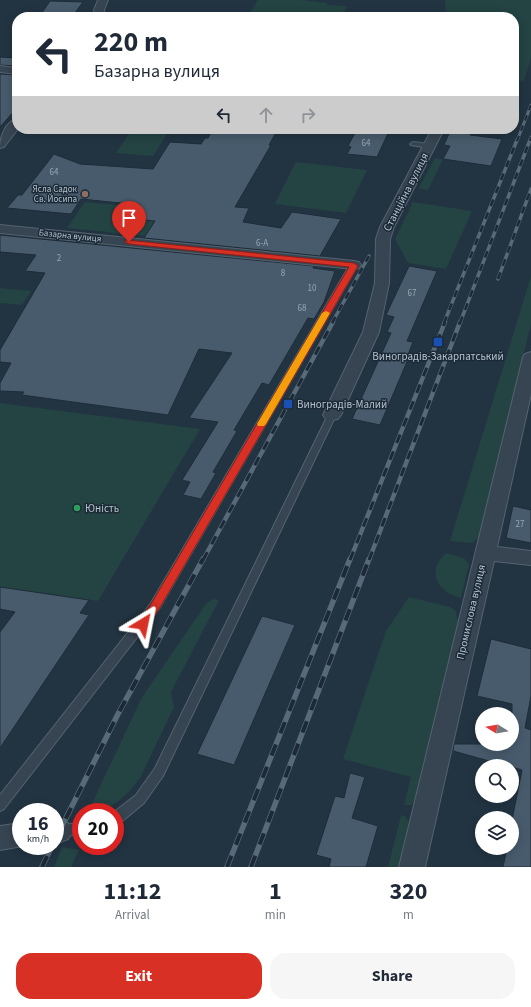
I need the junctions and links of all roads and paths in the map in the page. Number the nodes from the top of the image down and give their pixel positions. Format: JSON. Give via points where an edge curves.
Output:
{"nodes":[{"id":1,"x":103,"y":0,"type":"edge"},
{"id":2,"x":99,"y":12,"type":"edge"},
{"id":3,"x":0,"y":69,"type":"edge"},
{"id":4,"x":12,"y":70,"type":"edge"},
{"id":5,"x":12,"y":129,"type":"edge"},
{"id":6,"x":435,"y":134,"type":"edge"},
{"id":7,"x":0,"y":144,"type":"edge"},
{"id":8,"x":413,"y":144,"type":"dead end"},
{"id":9,"x":429,"y":146,"type":"junction"},
{"id":10,"x":0,"y":229,"type":"edge"},
{"id":11,"x":354,"y":266,"type":"joint"},
{"id":12,"x":531,"y":357,"type":"edge"},
{"id":13,"x":332,"y":415,"type":"joint"},
{"id":14,"x":485,"y":553,"type":"junction"},
{"id":15,"x":531,"y":558,"type":"edge"},
{"id":16,"x":0,"y":805,"type":"edge"},
{"id":17,"x":124,"y":812,"type":"edge"},
{"id":18,"x":12,"y":836,"type":"edge"},
{"id":19,"x":0,"y":838,"type":"edge"},
{"id":20,"x":412,"y":867,"type":"edge"}],
"edges":[{"from":1,"to":2,"type":"street"},
{"from":3,"to":4,"type":"street"},
{"from":5,"to":7,"type":"street"},
{"from":6,"to":9,"type":"street","name":"Станційна вулиця"},
{"from":8,"to":9,"type":"lane"},
{"from":9,"to":13,"type":"street","name":"Станційна вулиця","via":[[385,233],[382,283],[371,332]]},
{"from":10,"to":11,"type":"street","name":"Базарна вулиця"},
{"from":11,"to":16,"type":"lane","via":[[155,606]]},
{"from":12,"to":14,"type":"street","name":"Промислова вулиця"},
{"from":13,"to":17,"type":"lane","via":[[159,772],[140,799]]},
{"from":14,"to":15,"type":"street"},
{"from":14,"to":20,"type":"street","name":"Промислова вулиця"},
{"from":18,"to":19,"type":"street"}]}
